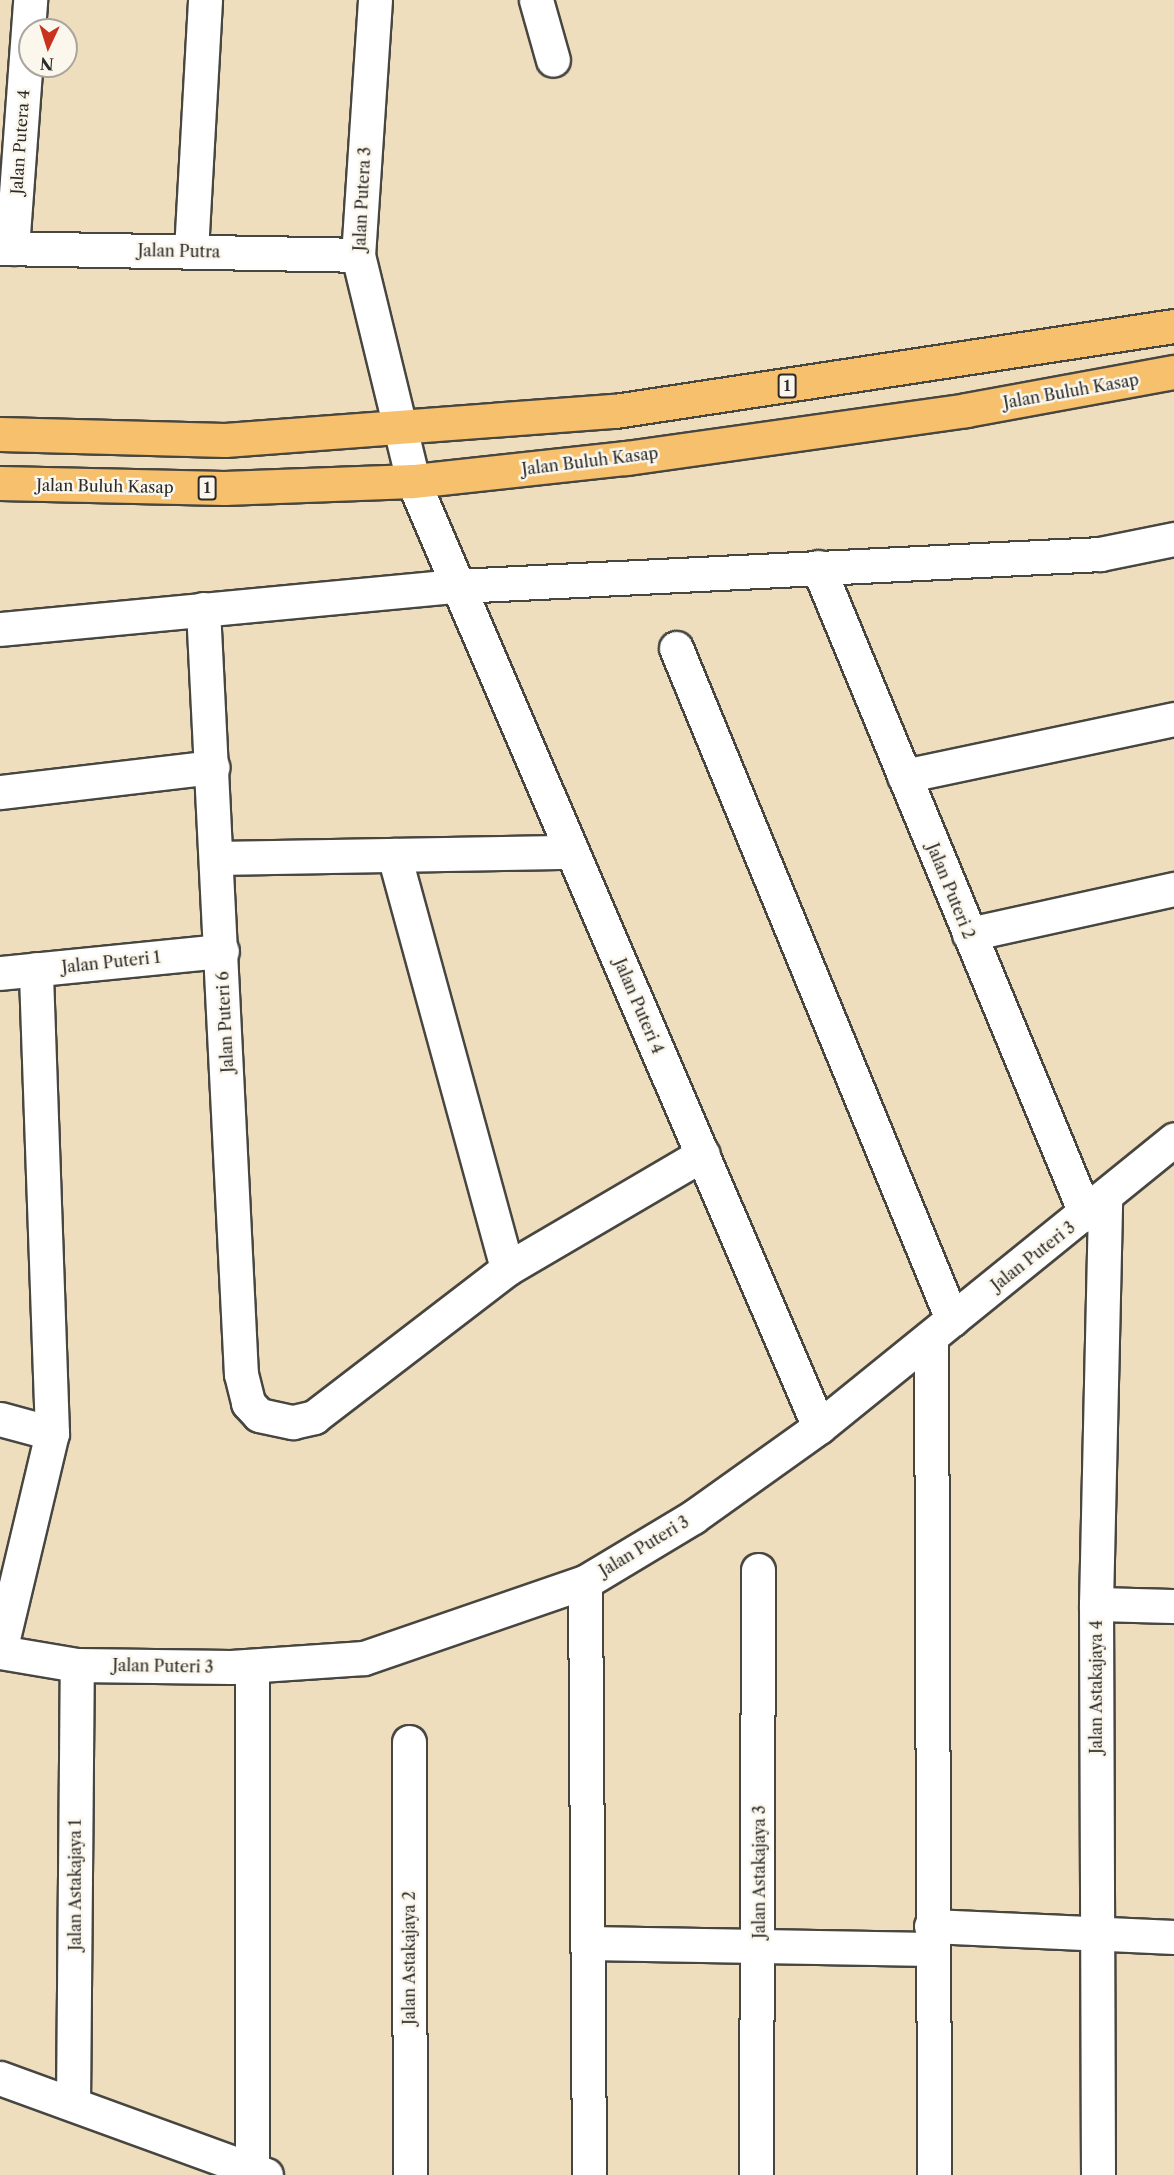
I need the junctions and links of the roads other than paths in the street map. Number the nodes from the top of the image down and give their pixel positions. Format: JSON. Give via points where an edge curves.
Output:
{"nodes":[{"id":1,"x":30,"y":0,"type":"edge"},
{"id":2,"x":205,"y":0,"type":"edge"},
{"id":3,"x":375,"y":0,"type":"edge"},
{"id":4,"x":536,"y":0,"type":"edge"},
{"id":5,"x":553,"y":60,"type":"dead end"},
{"id":6,"x":12,"y":73,"type":"edge"},
{"id":7,"x":6,"y":248,"type":"edge"},
{"id":8,"x":191,"y":251,"type":"junction"},
{"id":9,"x":358,"y":255,"type":"junction"},
{"id":10,"x":1174,"y":327,"type":"edge"},
{"id":11,"x":1174,"y":372,"type":"edge"},
{"id":12,"x":399,"y":429,"type":"junction"},
{"id":13,"x":0,"y":434,"type":"edge"},
{"id":14,"x":413,"y":481,"type":"junction"},
{"id":15,"x":0,"y":483,"type":"edge"},
{"id":16,"x":1174,"y":539,"type":"edge"},
{"id":17,"x":818,"y":567,"type":"junction"},
{"id":18,"x":458,"y":586,"type":"junction"},
{"id":19,"x":202,"y":609,"type":"junction"},
{"id":20,"x":0,"y":628,"type":"edge"},
{"id":21,"x":676,"y":648,"type":"dead end"},
{"id":22,"x":1174,"y":719,"type":"edge"},
{"id":23,"x":213,"y":767,"type":"junction"},
{"id":24,"x":904,"y":776,"type":"junction"},
{"id":25,"x":0,"y":792,"type":"edge"},
{"id":26,"x":572,"y":852,"type":"junction"},
{"id":27,"x":394,"y":855,"type":"junction"},
{"id":28,"x":218,"y":858,"type":"junction"},
{"id":29,"x":1174,"y":889,"type":"edge"},
{"id":30,"x":969,"y":934,"type":"junction"},
{"id":31,"x":222,"y":951,"type":"junction"},
{"id":32,"x":36,"y":969,"type":"junction"},
{"id":33,"x":0,"y":973,"type":"edge"},
{"id":34,"x":1174,"y":1140,"type":"edge"},
{"id":35,"x":703,"y":1154,"type":"junction"},
{"id":36,"x":1095,"y":1207,"type":"junction"},
{"id":37,"x":507,"y":1269,"type":"junction"},
{"id":38,"x":942,"y":1328,"type":"junction"},
{"id":39,"x":0,"y":1419,"type":"edge"},
{"id":40,"x":819,"y":1427,"type":"junction"},
{"id":41,"x":52,"y":1433,"type":"junction"},
{"id":42,"x":758,"y":1570,"type":"dead end"},
{"id":43,"x":585,"y":1582,"type":"junction"},
{"id":44,"x":1096,"y":1604,"type":"junction"},
{"id":45,"x":1174,"y":1606,"type":"edge"},
{"id":46,"x":0,"y":1652,"type":"edge"},
{"id":47,"x":77,"y":1665,"type":"junction"},
{"id":48,"x":252,"y":1666,"type":"junction"},
{"id":49,"x":409,"y":1742,"type":"dead end"},
{"id":50,"x":1098,"y":1933,"type":"junction"},
{"id":51,"x":931,"y":1937,"type":"junction"},
{"id":52,"x":1174,"y":1937,"type":"edge"},
{"id":53,"x":588,"y":1943,"type":"junction"},
{"id":54,"x":760,"y":1946,"type":"junction"},
{"id":55,"x":0,"y":2078,"type":"edge"},
{"id":56,"x":73,"y":2104,"type":"junction"},
{"id":57,"x":259,"y":2172,"type":"edge"},
{"id":58,"x":410,"y":2175,"type":"edge"},
{"id":59,"x":589,"y":2175,"type":"edge"},
{"id":60,"x":756,"y":2175,"type":"edge"},
{"id":61,"x":934,"y":2175,"type":"edge"},
{"id":62,"x":1098,"y":2175,"type":"edge"}],
"edges":[{"from":1,"to":6,"type":"street","name":"Jalan Putera 4"},
{"from":2,"to":8,"type":"street"},
{"from":3,"to":9,"type":"street","name":"Jalan Putera 3"},
{"from":4,"to":5,"type":"street"},
{"from":6,"to":7,"type":"street","name":"Jalan Putera 4"},
{"from":7,"to":8,"type":"street","name":"Jalan Putra"},
{"from":8,"to":9,"type":"street","name":"Jalan Putra"},
{"from":9,"to":12,"type":"street","name":"Jalan Putera 3"},
{"from":10,"to":12,"type":"highway","number":"1","via":[[615,411]]},
{"from":11,"to":14,"type":"highway","name":"Jalan Buluh Kasap","number":"1","via":[[966,410],[626,458]]},
{"from":12,"to":13,"type":"highway","number":"1","via":[[225,440]]},
{"from":12,"to":14,"type":"street","name":"Jalan Putera 3"},
{"from":14,"to":15,"type":"highway","name":"Jalan Buluh Kasap","number":"1","via":[[224,488]]},
{"from":14,"to":18,"type":"street","name":"Jalan Puteri 4"},
{"from":16,"to":17,"type":"street","via":[[1100,554]]},
{"from":17,"to":18,"type":"street"},
{"from":17,"to":24,"type":"street","name":"Jalan Puteri 2"},
{"from":18,"to":19,"type":"street"},
{"from":18,"to":26,"type":"street","name":"Jalan Puteri 4"},
{"from":19,"to":20,"type":"street"},
{"from":19,"to":23,"type":"street","name":"Jalan Puteri 6"},
{"from":21,"to":38,"type":"street"},
{"from":22,"to":24,"type":"street"},
{"from":23,"to":25,"type":"street"},
{"from":23,"to":28,"type":"street","name":"Jalan Puteri 6"},
{"from":24,"to":30,"type":"street","name":"Jalan Puteri 2"},
{"from":26,"to":27,"type":"street"},
{"from":26,"to":35,"type":"street","name":"Jalan Puteri 4"},
{"from":27,"to":28,"type":"street"},
{"from":27,"to":37,"type":"street"},
{"from":28,"to":31,"type":"street","name":"Jalan Puteri 6"},
{"from":29,"to":30,"type":"street"},
{"from":30,"to":36,"type":"street","name":"Jalan Puteri 2"},
{"from":31,"to":32,"type":"street","name":"Jalan Puteri 1"},
{"from":31,"to":37,"type":"street","name":"Jalan Puteri 6","via":[[241,1374],[248,1402],[272,1421],[314,1417]]},
{"from":32,"to":33,"type":"street","name":"Jalan Puteri 1"},
{"from":32,"to":41,"type":"street"},
{"from":34,"to":36,"type":"street","name":"Jalan Puteri 3"},
{"from":35,"to":37,"type":"street"},
{"from":35,"to":40,"type":"street","name":"Jalan Puteri 4"},
{"from":36,"to":38,"type":"street","name":"Jalan Puteri 3"},
{"from":36,"to":44,"type":"street","name":"Jalan Astakajaya 4"},
{"from":38,"to":40,"type":"street","name":"Jalan Puteri 3"},
{"from":38,"to":51,"type":"street"},
{"from":39,"to":41,"type":"street"},
{"from":40,"to":43,"type":"street","name":"Jalan Puteri 3","via":[[693,1517]]},
{"from":41,"to":46,"type":"street"},
{"from":42,"to":54,"type":"street","name":"Jalan Astakajaya 3"},
{"from":43,"to":48,"type":"street","name":"Jalan Puteri 3","via":[[364,1658]]},
{"from":43,"to":53,"type":"street"},
{"from":44,"to":45,"type":"street"},
{"from":44,"to":50,"type":"street","name":"Jalan Astakajaya 4"},
{"from":46,"to":47,"type":"street","name":"Jalan Puteri 3"},
{"from":47,"to":48,"type":"street","name":"Jalan Puteri 3"},
{"from":47,"to":56,"type":"street","name":"Jalan Astakajaya 1"},
{"from":48,"to":57,"type":"street"},
{"from":49,"to":58,"type":"street","name":"Jalan Astakajaya 2"},
{"from":50,"to":51,"type":"street"},
{"from":50,"to":52,"type":"street"},
{"from":50,"to":62,"type":"street","name":"Jalan Astakajaya 4"},
{"from":51,"to":54,"type":"street"},
{"from":51,"to":61,"type":"street"},
{"from":53,"to":54,"type":"street"},
{"from":53,"to":59,"type":"street"},
{"from":54,"to":60,"type":"street","name":"Jalan Astakajaya 3"},
{"from":55,"to":56,"type":"street"},
{"from":56,"to":57,"type":"street"}]}
